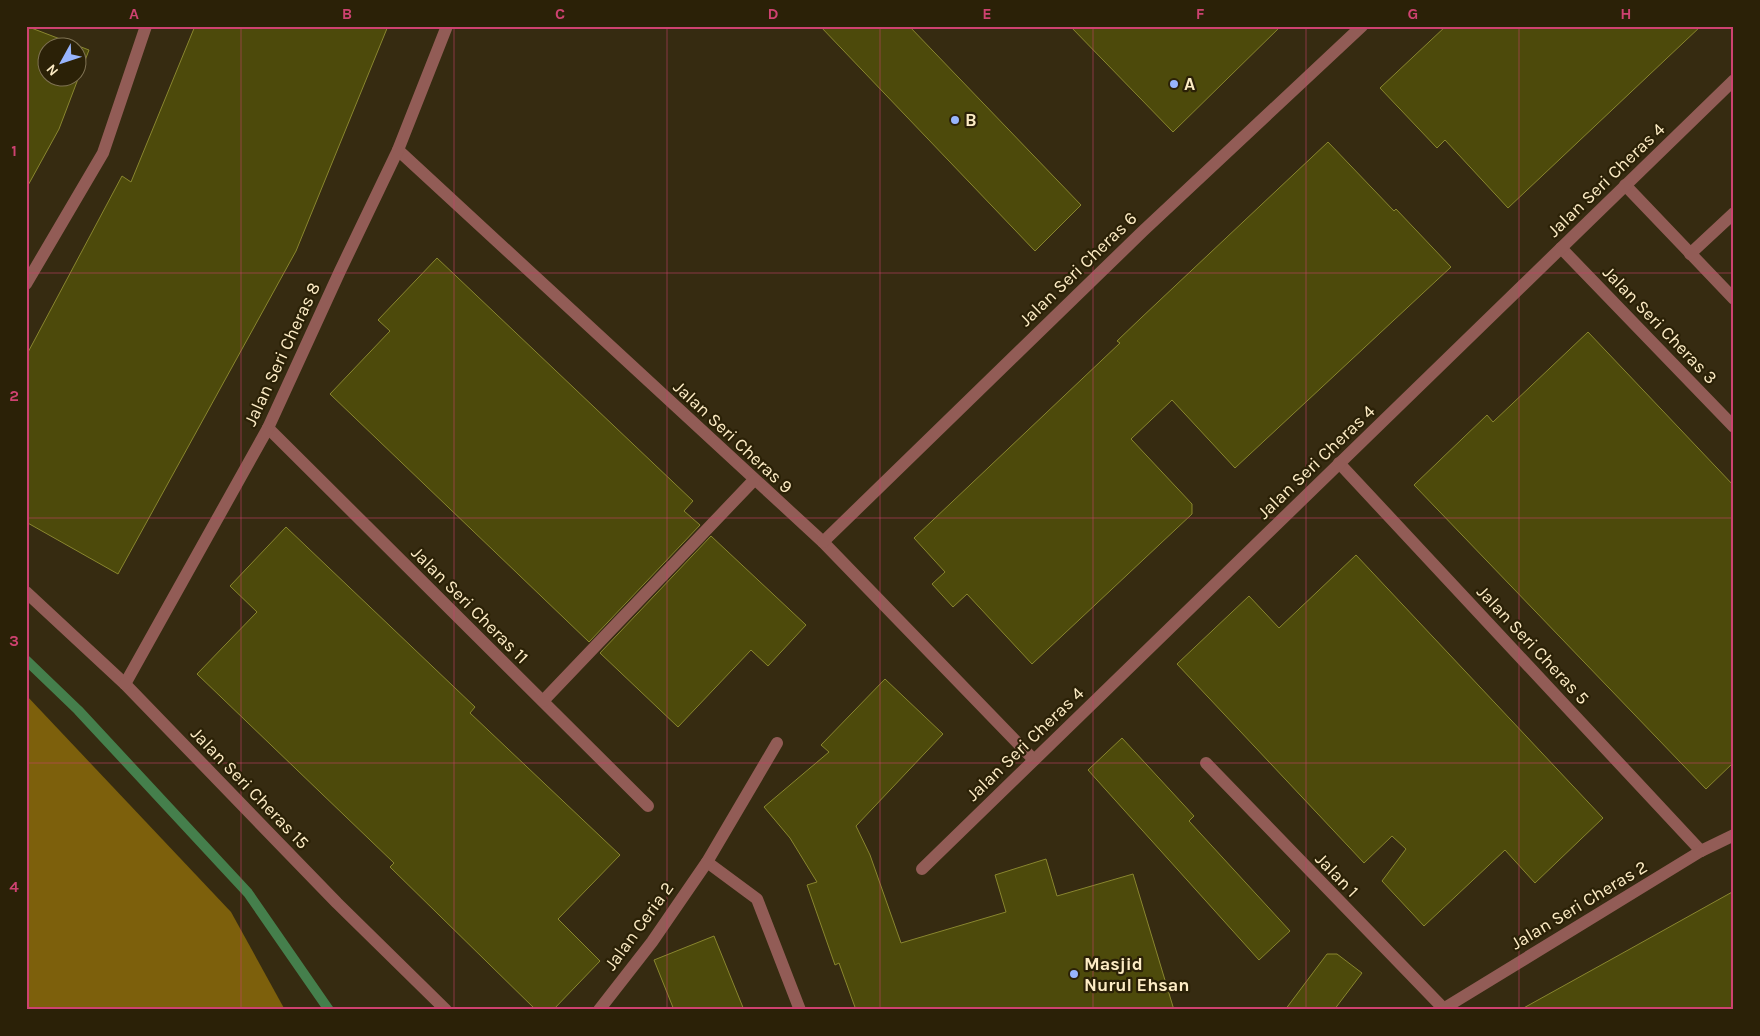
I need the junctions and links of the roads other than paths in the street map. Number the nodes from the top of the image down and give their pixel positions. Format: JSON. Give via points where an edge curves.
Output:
{"nodes":[{"id":1,"x":146,"y":26,"type":"edge"},
{"id":2,"x":447,"y":26,"type":"edge"},
{"id":3,"x":1362,"y":26,"type":"edge"},
{"id":4,"x":1734,"y":80,"type":"edge"},
{"id":5,"x":398,"y":150,"type":"junction"},
{"id":6,"x":1625,"y":186,"type":"junction"},
{"id":7,"x":1734,"y":213,"type":"edge"},
{"id":8,"x":1561,"y":248,"type":"junction"},
{"id":9,"x":1690,"y":254,"type":"junction"},
{"id":10,"x":26,"y":284,"type":"edge"},
{"id":11,"x":1734,"y":299,"type":"edge"},
{"id":12,"x":1734,"y":427,"type":"edge"},
{"id":13,"x":268,"y":428,"type":"junction"},
{"id":14,"x":1339,"y":463,"type":"junction"},
{"id":15,"x":754,"y":480,"type":"junction"},
{"id":16,"x":823,"y":542,"type":"junction"},
{"id":17,"x":26,"y":592,"type":"edge"},
{"id":18,"x":125,"y":684,"type":"junction"},
{"id":19,"x":543,"y":701,"type":"junction"},
{"id":20,"x":777,"y":743,"type":"dead end"},
{"id":21,"x":1034,"y":760,"type":"junction"},
{"id":22,"x":1206,"y":764,"type":"dead end"},
{"id":23,"x":648,"y":806,"type":"dead end"},
{"id":24,"x":1734,"y":835,"type":"edge"},
{"id":25,"x":1701,"y":851,"type":"junction"},
{"id":26,"x":707,"y":862,"type":"junction"},
{"id":27,"x":922,"y":869,"type":"dead end"},
{"id":28,"x":1444,"y":1009,"type":"edge"},
{"id":29,"x":446,"y":1010,"type":"edge"},
{"id":30,"x":598,"y":1010,"type":"edge"},
{"id":31,"x":800,"y":1010,"type":"edge"}],
"edges":[{"from":1,"to":10,"type":"street","via":[[103,153]]},
{"from":2,"to":5,"type":"street","name":"Jalan Seri Cheras 8"},
{"from":3,"to":16,"type":"street","name":"Jalan Seri Cheras 6","via":[[1129,244]]},
{"from":4,"to":6,"type":"street","name":"Jalan Seri Cheras 4"},
{"from":5,"to":13,"type":"street","name":"Jalan Seri Cheras 8"},
{"from":5,"to":15,"type":"street","name":"Jalan Seri Cheras 9"},
{"from":6,"to":8,"type":"street","name":"Jalan Seri Cheras 4"},
{"from":6,"to":9,"type":"street"},
{"from":7,"to":9,"type":"street"},
{"from":8,"to":12,"type":"street","name":"Jalan Seri Cheras 3"},
{"from":8,"to":14,"type":"street","name":"Jalan Seri Cheras 4"},
{"from":9,"to":11,"type":"street"},
{"from":13,"to":18,"type":"street","name":"Jalan Seri Cheras 8"},
{"from":13,"to":19,"type":"street","name":"Jalan Seri Cheras 11"},
{"from":14,"to":21,"type":"street","name":"Jalan Seri Cheras 4"},
{"from":14,"to":25,"type":"street","name":"Jalan Seri Cheras 5"},
{"from":15,"to":16,"type":"street","name":"Jalan Seri Cheras 9"},
{"from":15,"to":19,"type":"street"},
{"from":16,"to":21,"type":"street","name":"Jalan Seri Cheras 9"},
{"from":17,"to":18,"type":"street","name":"Jalan Seri Cheras 15"},
{"from":18,"to":29,"type":"street","name":"Jalan Seri Cheras 15","via":[[337,903]]},
{"from":19,"to":23,"type":"street","name":"Jalan Seri Cheras 11"},
{"from":20,"to":26,"type":"street","name":"Jalan Ceria 2"},
{"from":21,"to":27,"type":"street","name":"Jalan Seri Cheras 4"},
{"from":22,"to":28,"type":"street","name":"Jalan 1"},
{"from":24,"to":25,"type":"street","name":"Jalan Seri Cheras 2"},
{"from":25,"to":28,"type":"street","name":"Jalan Seri Cheras 2"},
{"from":26,"to":30,"type":"street","name":"Jalan Ceria 2","via":[[652,942]]},
{"from":26,"to":31,"type":"street","via":[[757,899]]}]}
